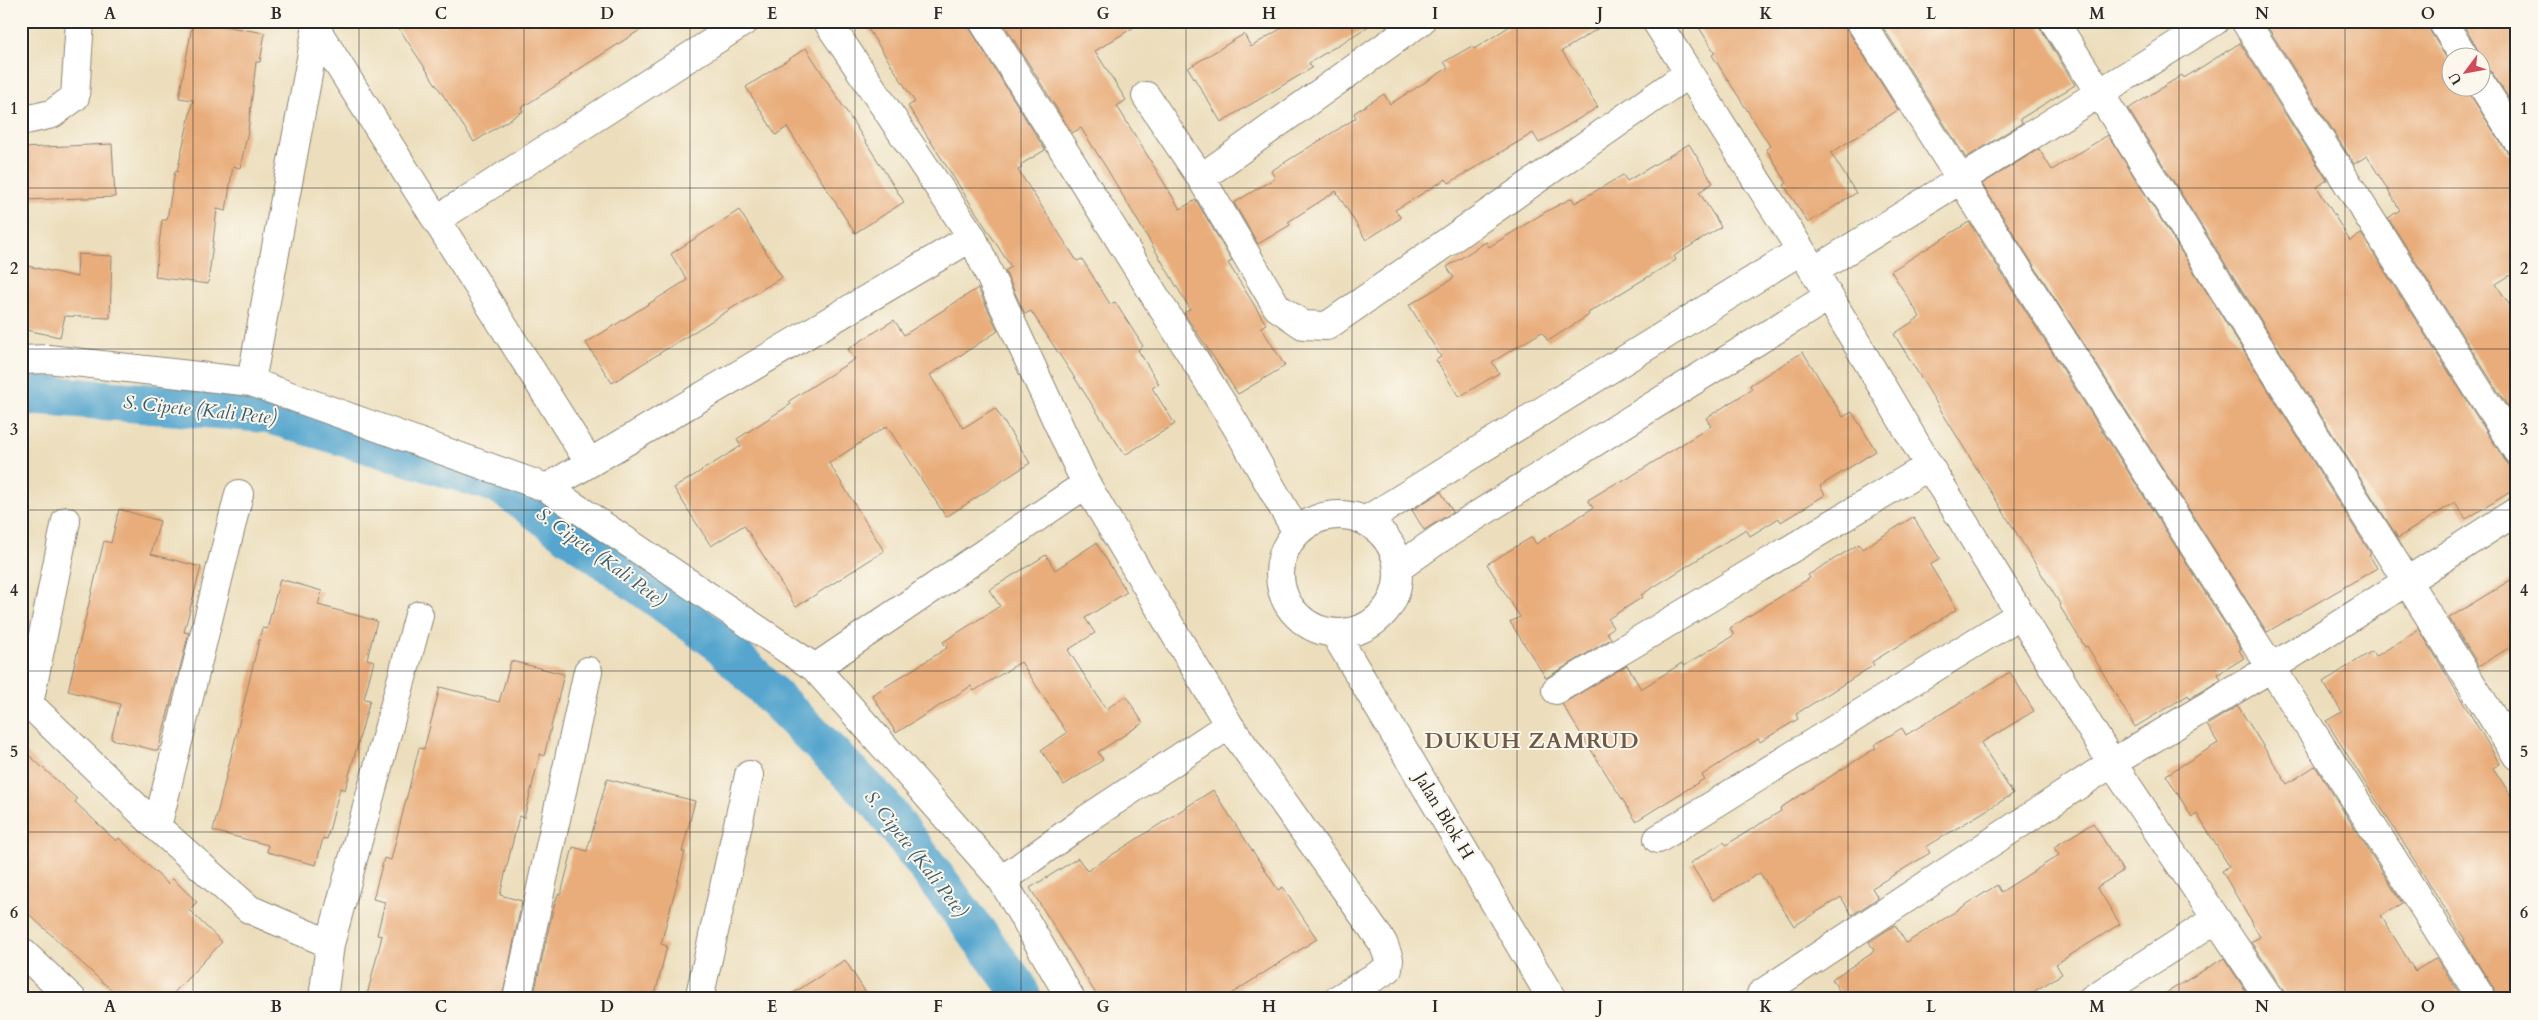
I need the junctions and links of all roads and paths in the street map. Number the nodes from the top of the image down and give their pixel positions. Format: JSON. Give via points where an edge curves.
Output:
{"nodes":[{"id":1,"x":80,"y":21,"type":"edge"},
{"id":2,"x":745,"y":21,"type":"edge"},
{"id":3,"x":827,"y":21,"type":"edge"},
{"id":4,"x":983,"y":21,"type":"edge"},
{"id":5,"x":1421,"y":21,"type":"edge"},
{"id":6,"x":1656,"y":21,"type":"edge"},
{"id":7,"x":1860,"y":21,"type":"edge"},
{"id":8,"x":2054,"y":21,"type":"edge"},
{"id":9,"x":2215,"y":21,"type":"edge"},
{"id":10,"x":2246,"y":21,"type":"edge"},
{"id":11,"x":2442,"y":21,"type":"edge"},
{"id":12,"x":317,"y":25,"type":"edge"},
{"id":13,"x":2459,"y":48,"type":"edge"},
{"id":14,"x":1689,"y":73,"type":"junction"},
{"id":15,"x":2099,"y":93,"type":"junction"},
{"id":16,"x":1146,"y":96,"type":"dead end"},
{"id":17,"x":2490,"y":98,"type":"edge"},
{"id":18,"x":21,"y":121,"type":"edge"},
{"id":19,"x":2517,"y":140,"type":"edge"},
{"id":20,"x":1201,"y":178,"type":"junction"},
{"id":21,"x":1961,"y":180,"type":"junction"},
{"id":22,"x":436,"y":220,"type":"junction"},
{"id":23,"x":972,"y":237,"type":"junction"},
{"id":24,"x":1807,"y":261,"type":"junction"},
{"id":25,"x":1828,"y":297,"type":"junction"},
{"id":26,"x":21,"y":360,"type":"edge"},
{"id":27,"x":251,"y":382,"type":"junction"},
{"id":28,"x":2517,"y":451,"type":"edge"},
{"id":29,"x":589,"y":462,"type":"junction"},
{"id":30,"x":1929,"y":466,"type":"junction"},
{"id":31,"x":1086,"y":484,"type":"junction"},
{"id":32,"x":547,"y":488,"type":"junction"},
{"id":33,"x":239,"y":494,"type":"dead end"},
{"id":34,"x":2517,"y":511,"type":"edge"},
{"id":35,"x":66,"y":521,"type":"dead end"},
{"id":36,"x":1364,"y":521,"type":"junction"},
{"id":37,"x":1298,"y":532,"type":"junction"},
{"id":38,"x":1398,"y":568,"type":"junction"},
{"id":39,"x":2406,"y":581,"type":"junction"},
{"id":40,"x":2022,"y":614,"type":"junction"},
{"id":41,"x":418,"y":615,"type":"dead end"},
{"id":42,"x":1335,"y":634,"type":"junction"},
{"id":43,"x":815,"y":668,"type":"junction"},
{"id":44,"x":2271,"y":668,"type":"junction"},
{"id":45,"x":588,"y":672,"type":"dead end"},
{"id":46,"x":1556,"y":690,"type":"dead end"},
{"id":47,"x":25,"y":700,"type":"edge"},
{"id":48,"x":1229,"y":725,"type":"junction"},
{"id":49,"x":2517,"y":756,"type":"edge"},
{"id":50,"x":2112,"y":763,"type":"junction"},
{"id":51,"x":749,"y":775,"type":"dead end"},
{"id":52,"x":157,"y":827,"type":"junction"},
{"id":53,"x":1658,"y":838,"type":"dead end"},
{"id":54,"x":1002,"y":880,"type":"junction"},
{"id":55,"x":2216,"y":919,"type":"junction"},
{"id":56,"x":330,"y":944,"type":"junction"},
{"id":57,"x":21,"y":951,"type":"edge"},
{"id":58,"x":1761,"y":994,"type":"dead end"},
{"id":59,"x":72,"y":999,"type":"edge"},
{"id":60,"x":323,"y":999,"type":"edge"},
{"id":61,"x":517,"y":999,"type":"edge"},
{"id":62,"x":699,"y":999,"type":"edge"},
{"id":63,"x":1071,"y":999,"type":"edge"},
{"id":64,"x":1338,"y":999,"type":"edge"},
{"id":65,"x":1552,"y":999,"type":"edge"},
{"id":66,"x":2092,"y":999,"type":"edge"},
{"id":67,"x":2270,"y":999,"type":"edge"},
{"id":68,"x":2482,"y":999,"type":"edge"}],
"edges":[{"from":1,"to":18,"type":"street","via":[[75,97],[52,114]]},
{"from":2,"to":22,"type":"street"},
{"from":3,"to":23,"type":"street"},
{"from":4,"to":37,"type":"street","via":[[1235,424]]},
{"from":5,"to":20,"type":"street"},
{"from":6,"to":14,"type":"street"},
{"from":7,"to":21,"type":"street"},
{"from":8,"to":15,"type":"street"},
{"from":9,"to":15,"type":"street"},
{"from":10,"to":28,"type":"street"},
{"from":11,"to":13,"type":"street"},
{"from":12,"to":22,"type":"street"},
{"from":12,"to":27,"type":"street"},
{"from":14,"to":20,"type":"street","via":[[1327,326],[1303,325],[1277,307]]},
{"from":14,"to":24,"type":"street"},
{"from":15,"to":21,"type":"street"},
{"from":15,"to":39,"type":"street"},
{"from":16,"to":20,"type":"street"},
{"from":17,"to":19,"type":"street"},
{"from":21,"to":24,"type":"street"},
{"from":21,"to":44,"type":"street"},
{"from":22,"to":29,"type":"street"},
{"from":23,"to":29,"type":"street"},
{"from":23,"to":31,"type":"street"},
{"from":24,"to":25,"type":"street"},
{"from":24,"to":36,"type":"street"},
{"from":25,"to":30,"type":"street"},
{"from":25,"to":38,"type":"street","via":[[1438,539]]},
{"from":26,"to":27,"type":"street","via":[[48,359]]},
{"from":27,"to":32,"type":"street"},
{"from":29,"to":32,"type":"street"},
{"from":30,"to":40,"type":"street"},
{"from":30,"to":46,"type":"street"},
{"from":31,"to":43,"type":"street"},
{"from":31,"to":48,"type":"street"},
{"from":32,"to":43,"type":"street"},
{"from":33,"to":52,"type":"street"},
{"from":34,"to":39,"type":"street"},
{"from":35,"to":47,"type":"street"},
{"from":36,"to":37,"type":"street","via":[[1348,515],[1329,515],[1312,521]]},
{"from":36,"to":38,"type":"street","via":[[1381,532],[1389,543]]},
{"from":37,"to":42,"type":"street","via":[[1287,545],[1281,560],[1283,594],[1303,622]]},
{"from":38,"to":42,"type":"street","via":[[1396,593],[1383,616],[1361,630]]},
{"from":39,"to":44,"type":"street"},
{"from":39,"to":49,"type":"street"},
{"from":40,"to":50,"type":"street"},
{"from":40,"to":53,"type":"street"},
{"from":41,"to":56,"type":"street"},
{"from":42,"to":65,"type":"street","name":"Jalan Blok H"},
{"from":43,"to":54,"type":"street"},
{"from":44,"to":50,"type":"street"},
{"from":44,"to":68,"type":"street"},
{"from":45,"to":61,"type":"street"},
{"from":47,"to":52,"type":"street"},
{"from":48,"to":54,"type":"street"},
{"from":48,"to":64,"type":"street","via":[[1383,943],[1389,960],[1388,969]]},
{"from":50,"to":55,"type":"street"},
{"from":50,"to":58,"type":"street"},
{"from":51,"to":62,"type":"street"},
{"from":52,"to":56,"type":"street","via":[[249,909]]},
{"from":54,"to":63,"type":"street"},
{"from":55,"to":66,"type":"street"},
{"from":55,"to":67,"type":"street"},
{"from":56,"to":60,"type":"street"},
{"from":57,"to":59,"type":"street"}]}
